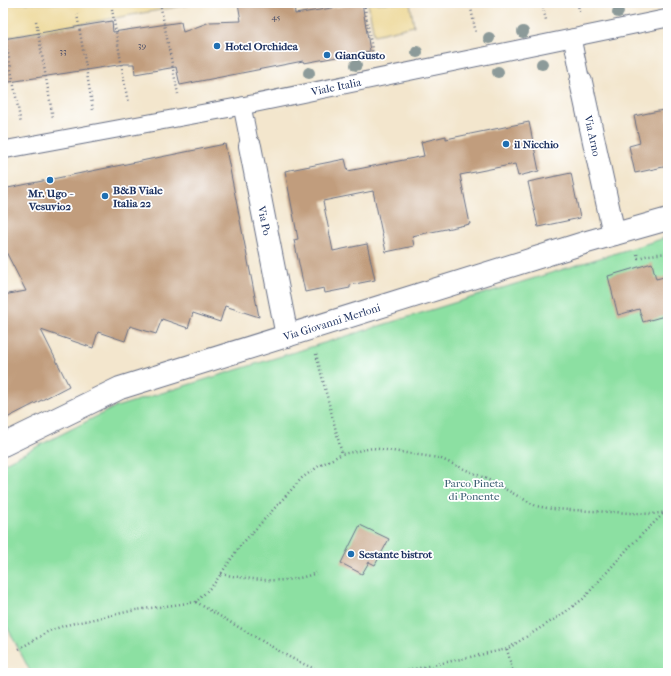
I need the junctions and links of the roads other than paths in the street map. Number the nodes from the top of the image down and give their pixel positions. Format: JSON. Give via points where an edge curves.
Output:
{"nodes":[{"id":1,"x":668,"y":18,"type":"edge"},
{"id":2,"x":572,"y":38,"type":"junction"},
{"id":3,"x":581,"y":82,"type":"joint"},
{"id":4,"x":242,"y":106,"type":"junction"},
{"id":5,"x":250,"y":146,"type":"joint"},
{"id":6,"x":3,"y":150,"type":"edge"},
{"id":7,"x":668,"y":219,"type":"edge"},
{"id":8,"x":614,"y":234,"type":"junction"},
{"id":9,"x":287,"y":336,"type":"junction"},
{"id":10,"x":3,"y":445,"type":"edge"}],
"edges":[{"from":1,"to":2,"type":"street","name":"Viale Italia"},
{"from":2,"to":3,"type":"street","name":"Via Arno"},
{"from":2,"to":4,"type":"street","name":"Viale Italia"},
{"from":3,"to":8,"type":"street","name":"Via Arno"},
{"from":4,"to":5,"type":"street","name":"Via Po"},
{"from":4,"to":6,"type":"street","name":"Viale Italia"},
{"from":5,"to":9,"type":"street","name":"Via Po"},
{"from":7,"to":8,"type":"street","name":"Via Giovanni Merloni"},
{"from":8,"to":9,"type":"street","name":"Via Giovanni Merloni"},
{"from":9,"to":10,"type":"street","name":"Via Giovanni Merloni","via":[[120,388]]}]}
